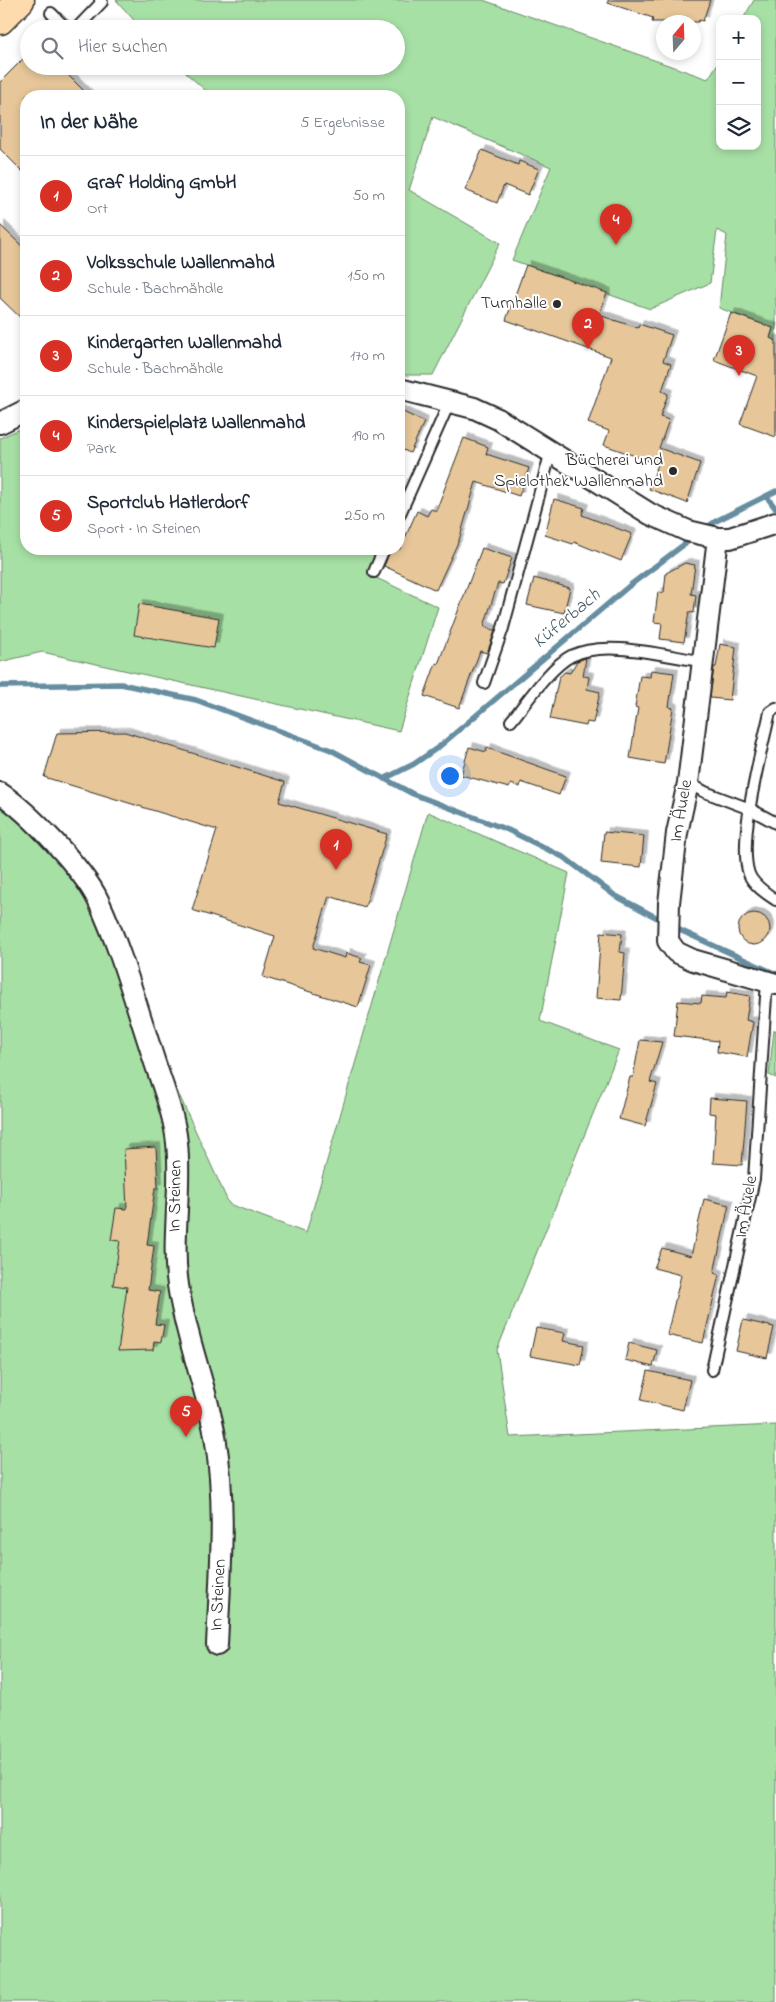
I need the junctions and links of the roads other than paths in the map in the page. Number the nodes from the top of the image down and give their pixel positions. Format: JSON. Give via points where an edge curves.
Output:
{"nodes":[{"id":1,"x":20,"y":0,"type":"edge"},
{"id":2,"x":100,"y":0,"type":"edge"},
{"id":3,"x":51,"y":13,"type":"dead end"},
{"id":4,"x":0,"y":20,"type":"edge"},
{"id":5,"x":58,"y":20,"type":"edge"},
{"id":6,"x":85,"y":20,"type":"edge"},
{"id":7,"x":405,"y":390,"type":"edge"},
{"id":8,"x":450,"y":401,"type":"junction"},
{"id":9,"x":20,"y":413,"type":"edge"},
{"id":10,"x":0,"y":423,"type":"edge"},
{"id":11,"x":551,"y":451,"type":"junction"},
{"id":12,"x":405,"y":502,"type":"edge"},
{"id":13,"x":776,"y":523,"type":"edge"},
{"id":14,"x":756,"y":531,"type":"junction"},
{"id":15,"x":707,"y":535,"type":"junction"},
{"id":16,"x":776,"y":540,"type":"edge"},
{"id":17,"x":381,"y":555,"type":"edge"},
{"id":18,"x":374,"y":572,"type":"dead end"},
{"id":19,"x":701,"y":661,"type":"junction"},
{"id":20,"x":484,"y":683,"type":"dead end"},
{"id":21,"x":776,"y":708,"type":"edge"},
{"id":22,"x":510,"y":721,"type":"dead end"},
{"id":23,"x":688,"y":783,"type":"junction"},
{"id":24,"x":0,"y":793,"type":"edge"},
{"id":25,"x":750,"y":808,"type":"junction"},
{"id":26,"x":776,"y":823,"type":"edge"},
{"id":27,"x":776,"y":900,"type":"edge"},
{"id":28,"x":772,"y":983,"type":"edge"},
{"id":29,"x":712,"y":1370,"type":"dead end"},
{"id":30,"x":217,"y":1645,"type":"dead end"}],
"edges":[{"from":1,"to":4,"type":"main road"},
{"from":2,"to":6,"type":"lane","via":[[102,2]]},
{"from":3,"to":5,"type":"lane"},
{"from":7,"to":8,"type":"street"},
{"from":8,"to":11,"type":"street","via":[[498,419]]},
{"from":8,"to":12,"type":"lane"},
{"from":9,"to":10,"type":"street"},
{"from":11,"to":15,"type":"street","via":[[650,514]]},
{"from":11,"to":20,"type":"lane","via":[[503,628]]},
{"from":13,"to":14,"type":"street"},
{"from":14,"to":15,"type":"street","via":[[740,536]]},
{"from":14,"to":16,"type":"street"},
{"from":15,"to":19,"type":"street","name":"Im Äuele"},
{"from":17,"to":18,"type":"lane"},
{"from":19,"to":22,"type":"lane","via":[[618,649],[594,650],[571,656],[544,680]]},
{"from":19,"to":23,"type":"street","name":"Im Äuele"},
{"from":21,"to":25,"type":"lane","via":[[770,712]]},
{"from":23,"to":25,"type":"lane"},
{"from":23,"to":28,"type":"street","name":"Im Äuele","via":[[677,833],[668,941],[676,952],[693,960]]},
{"from":24,"to":30,"type":"street","name":"In Steinen","via":[[14,802],[50,838],[97,898],[131,989],[177,1142],[179,1192],[174,1256],[178,1288],[215,1434],[223,1492]]},
{"from":25,"to":26,"type":"lane"},
{"from":25,"to":27,"type":"lane","via":[[745,857],[749,876]]},
{"from":28,"to":29,"type":"lane","name":"Im Äuele","via":[[754,1179]]}]}
